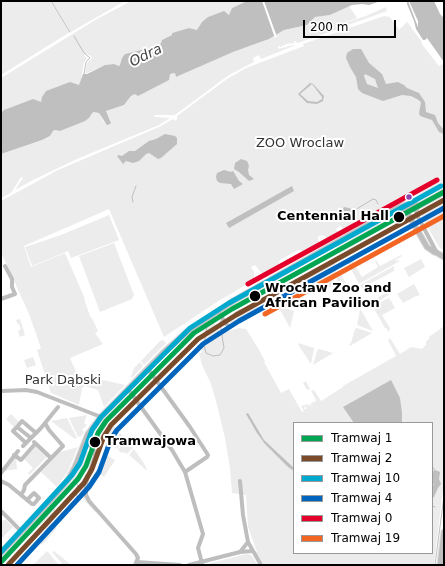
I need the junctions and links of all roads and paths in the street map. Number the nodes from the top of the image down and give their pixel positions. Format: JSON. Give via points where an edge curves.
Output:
{"nodes":[{"id":1,"x":444,"y":192,"type":"edge"},
{"id":2,"x":412,"y":205,"type":"junction"},
{"id":3,"x":419,"y":205,"type":"junction"},
{"id":4,"x":408,"y":210,"type":"junction"},
{"id":5,"x":391,"y":213,"type":"junction"},
{"id":6,"x":437,"y":253,"type":"junction"},
{"id":7,"x":444,"y":257,"type":"edge"},
{"id":8,"x":5,"y":266,"type":"dead end"},
{"id":9,"x":1,"y":299,"type":"edge"},
{"id":10,"x":218,"y":311,"type":"junction"},
{"id":11,"x":230,"y":327,"type":"dead end"},
{"id":12,"x":148,"y":369,"type":"junction"},
{"id":13,"x":128,"y":389,"type":"junction"},
{"id":14,"x":1,"y":391,"type":"edge"},
{"id":15,"x":58,"y":407,"type":"dead end"},
{"id":16,"x":101,"y":417,"type":"junction"},
{"id":17,"x":45,"y":423,"type":"junction"},
{"id":18,"x":17,"y":427,"type":"junction"},
{"id":19,"x":36,"y":433,"type":"junction"},
{"id":20,"x":30,"y":439,"type":"junction"},
{"id":21,"x":86,"y":440,"type":"junction"},
{"id":22,"x":35,"y":444,"type":"junction"},
{"id":23,"x":18,"y":451,"type":"dead end"},
{"id":24,"x":14,"y":455,"type":"junction"},
{"id":25,"x":51,"y":458,"type":"junction"},
{"id":26,"x":185,"y":472,"type":"junction"},
{"id":27,"x":1,"y":473,"type":"edge"},
{"id":28,"x":1,"y":481,"type":"edge"},
{"id":29,"x":240,"y":481,"type":"dead end"},
{"id":30,"x":25,"y":486,"type":"junction"},
{"id":31,"x":34,"y":493,"type":"junction"},
{"id":32,"x":21,"y":495,"type":"junction"},
{"id":33,"x":27,"y":500,"type":"junction"},
{"id":34,"x":1,"y":512,"type":"edge"},
{"id":35,"x":22,"y":531,"type":"junction"},
{"id":36,"x":444,"y":532,"type":"edge"},
{"id":37,"x":248,"y":542,"type":"junction"},
{"id":38,"x":252,"y":551,"type":"junction"},
{"id":39,"x":240,"y":552,"type":"junction"},
{"id":40,"x":1,"y":553,"type":"edge"},
{"id":41,"x":136,"y":563,"type":"edge"},
{"id":42,"x":202,"y":563,"type":"junction"},
{"id":43,"x":180,"y":565,"type":"edge"},
{"id":44,"x":189,"y":565,"type":"edge"},
{"id":45,"x":261,"y":565,"type":"edge"},
{"id":46,"x":440,"y":565,"type":"edge"}],
"edges":[{"from":1,"to":3,"type":"main road"},
{"from":2,"to":3,"type":"main road"},
{"from":2,"to":4,"type":"main road"},
{"from":2,"to":5,"type":"main road","via":[[401,206]]},
{"from":3,"to":4,"type":"main road"},
{"from":3,"to":6,"type":"street","via":[[416,214]]},
{"from":4,"to":5,"type":"main road"},
{"from":4,"to":6,"type":"main road","via":[[427,247]]},
{"from":5,"to":10,"type":"main road"},
{"from":6,"to":7,"type":"main road"},
{"from":8,"to":9,"type":"street","via":[[12,279],[15,294]]},
{"from":10,"to":11,"type":"street"},
{"from":10,"to":12,"type":"main road","via":[[187,332]]},
{"from":12,"to":13,"type":"main road"},
{"from":12,"to":26,"type":"street","via":[[208,455]]},
{"from":13,"to":16,"type":"main road"},
{"from":13,"to":26,"type":"street"},
{"from":14,"to":16,"type":"street","via":[[37,392]]},
{"from":15,"to":17,"type":"street"},
{"from":16,"to":21,"type":"main road"},
{"from":17,"to":19,"type":"street"},
{"from":17,"to":25,"type":"street","via":[[64,446]]},
{"from":18,"to":19,"type":"street","via":[[22,421]]},
{"from":18,"to":20,"type":"street"},
{"from":18,"to":20,"type":"street","via":[[13,431],[24,444]]},
{"from":19,"to":20,"type":"street"},
{"from":20,"to":22,"type":"street"},
{"from":21,"to":35,"type":"main road","via":[[70,477]]},
{"from":21,"to":41,"type":"street","via":[[95,456],[86,483],[86,495],[136,554]]},
{"from":22,"to":24,"type":"street","via":[[21,460]]},
{"from":22,"to":25,"type":"street"},
{"from":23,"to":24,"type":"street"},
{"from":24,"to":27,"type":"street"},
{"from":25,"to":30,"type":"street"},
{"from":26,"to":42,"type":"street","via":[[203,534],[198,548]]},
{"from":28,"to":32,"type":"street"},
{"from":29,"to":37,"type":"street"},
{"from":30,"to":31,"type":"street"},
{"from":30,"to":32,"type":"street"},
{"from":31,"to":33,"type":"street"},
{"from":31,"to":33,"type":"street","via":[[39,498],[34,504]]},
{"from":32,"to":33,"type":"street"},
{"from":34,"to":35,"type":"street"},
{"from":35,"to":40,"type":"main road"},
{"from":36,"to":46,"type":"main road"},
{"from":37,"to":38,"type":"street"},
{"from":37,"to":39,"type":"street"},
{"from":38,"to":39,"type":"street"},
{"from":38,"to":45,"type":"street"},
{"from":39,"to":42,"type":"street"},
{"from":41,"to":43,"type":"street"},
{"from":42,"to":44,"type":"street"}]}
